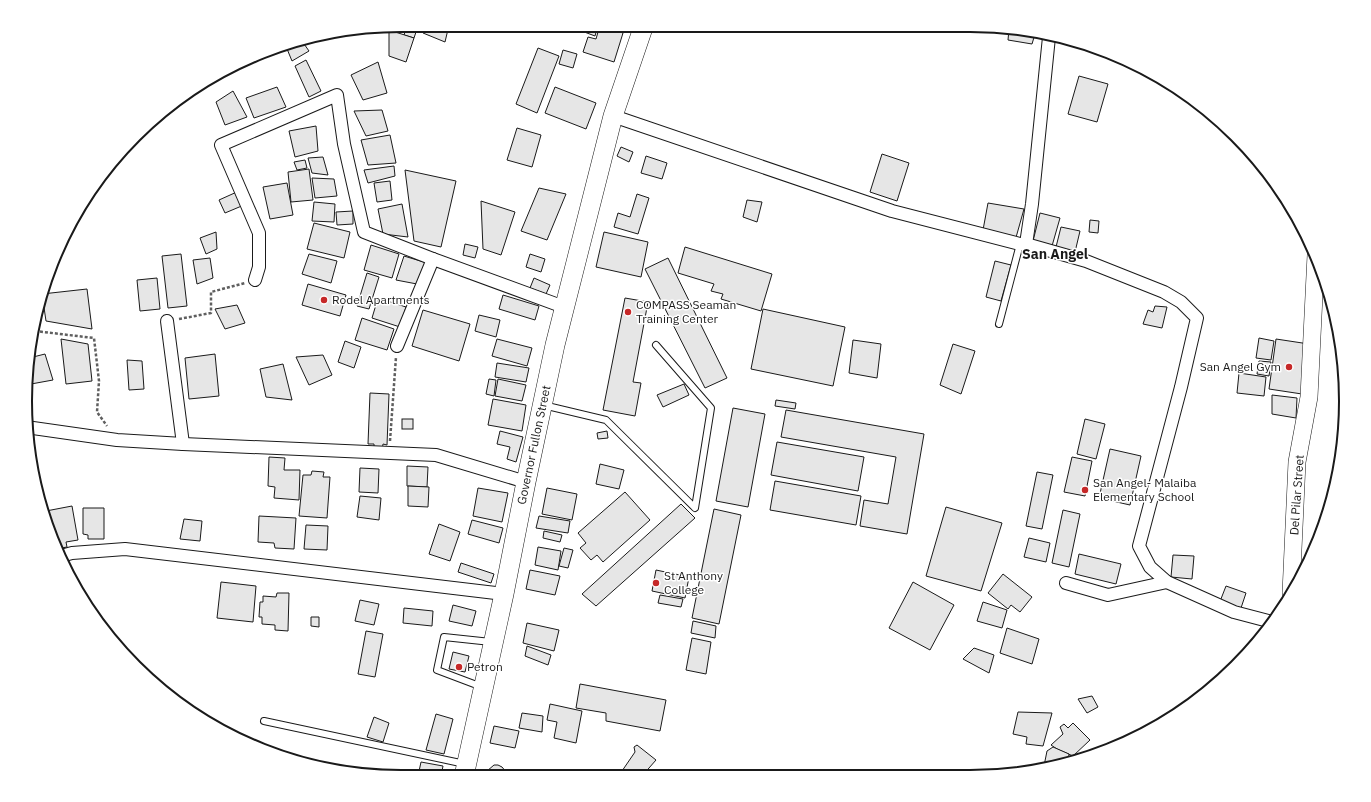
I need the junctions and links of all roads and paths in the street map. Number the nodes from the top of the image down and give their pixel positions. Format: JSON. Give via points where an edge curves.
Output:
{"nodes":[{"id":1,"x":642,"y":32,"type":"edge"},
{"id":2,"x":1049,"y":41,"type":"edge"},
{"id":3,"x":613,"y":116,"type":"junction"},
{"id":4,"x":1023,"y":244,"type":"junction"},
{"id":5,"x":433,"y":259,"type":"junction"},
{"id":6,"x":1315,"y":272,"type":"edge"},
{"id":7,"x":255,"y":280,"type":"joint"},
{"id":8,"x":564,"y":307,"type":"junction"},
{"id":9,"x":167,"y":322,"type":"joint"},
{"id":10,"x":999,"y":324,"type":"dead end"},
{"id":11,"x":39,"y":331,"type":"edge"},
{"id":12,"x":656,"y":345,"type":"dead end"},
{"id":13,"x":397,"y":346,"type":"joint"},
{"id":14,"x":542,"y":405,"type":"junction"},
{"id":15,"x":33,"y":428,"type":"edge"},
{"id":16,"x":116,"y":440,"type":"junction"},
{"id":17,"x":183,"y":444,"type":"junction"},
{"id":18,"x":389,"y":453,"type":"junction"},
{"id":19,"x":526,"y":482,"type":"junction"},
{"id":20,"x":66,"y":557,"type":"edge"},
{"id":21,"x":1292,"y":581,"type":"edge"},
{"id":22,"x":1167,"y":582,"type":"junction"},
{"id":23,"x":1066,"y":583,"type":"dead end"},
{"id":24,"x":504,"y":594,"type":"junction"},
{"id":25,"x":1267,"y":621,"type":"edge"},
{"id":26,"x":493,"y":642,"type":"junction"},
{"id":27,"x":484,"y":688,"type":"junction"},
{"id":28,"x":264,"y":721,"type":"dead end"},
{"id":29,"x":465,"y":770,"type":"edge"}],
"edges":[{"from":1,"to":3,"type":"main road","name":"Governor Fullon Street"},
{"from":2,"to":4,"type":"street","via":[[1032,204]]},
{"from":3,"to":4,"type":"street","via":[[892,211]]},
{"from":3,"to":8,"type":"main road","name":"Governor Fullon Street"},
{"from":4,"to":10,"type":"lane"},
{"from":4,"to":22,"type":"street","via":[[1086,262],[1164,292],[1181,302],[1197,318],[1139,546],[1150,566]]},
{"from":5,"to":7,"type":"street","via":[[364,232],[344,144],[337,96],[221,145],[259,233],[259,267]]},
{"from":5,"to":8,"type":"street"},
{"from":5,"to":13,"type":"street"},
{"from":6,"to":21,"type":"street","name":"Del Pilar Street","via":[[1309,397],[1297,462]]},
{"from":7,"to":9,"type":"path","via":[[211,292],[211,313]]},
{"from":8,"to":14,"type":"main road","name":"Governor Fullon Street"},
{"from":9,"to":17,"type":"street"},
{"from":11,"to":16,"type":"path","via":[[94,338],[99,381],[97,412]]},
{"from":12,"to":14,"type":"lane","via":[[711,408],[695,508],[606,420]]},
{"from":13,"to":18,"type":"path"},
{"from":14,"to":19,"type":"main road","name":"Governor Fullon Street"},
{"from":15,"to":16,"type":"street"},
{"from":16,"to":17,"type":"street"},
{"from":17,"to":18,"type":"street"},
{"from":18,"to":19,"type":"street","via":[[436,456]]},
{"from":19,"to":24,"type":"main road","name":"Governor Fullon Street"},
{"from":20,"to":24,"type":"street","via":[[125,549]]},
{"from":22,"to":23,"type":"street","via":[[1108,594]]},
{"from":22,"to":25,"type":"street","via":[[1234,612]]},
{"from":24,"to":26,"type":"main road","name":"Governor Fullon Street"},
{"from":26,"to":27,"type":"main road","name":"Governor Fullon Street"},
{"from":26,"to":27,"type":"lane","via":[[444,637],[437,670]]},
{"from":27,"to":29,"type":"main road","name":"Governor Fullon Street"},
{"from":28,"to":29,"type":"lane"}]}
